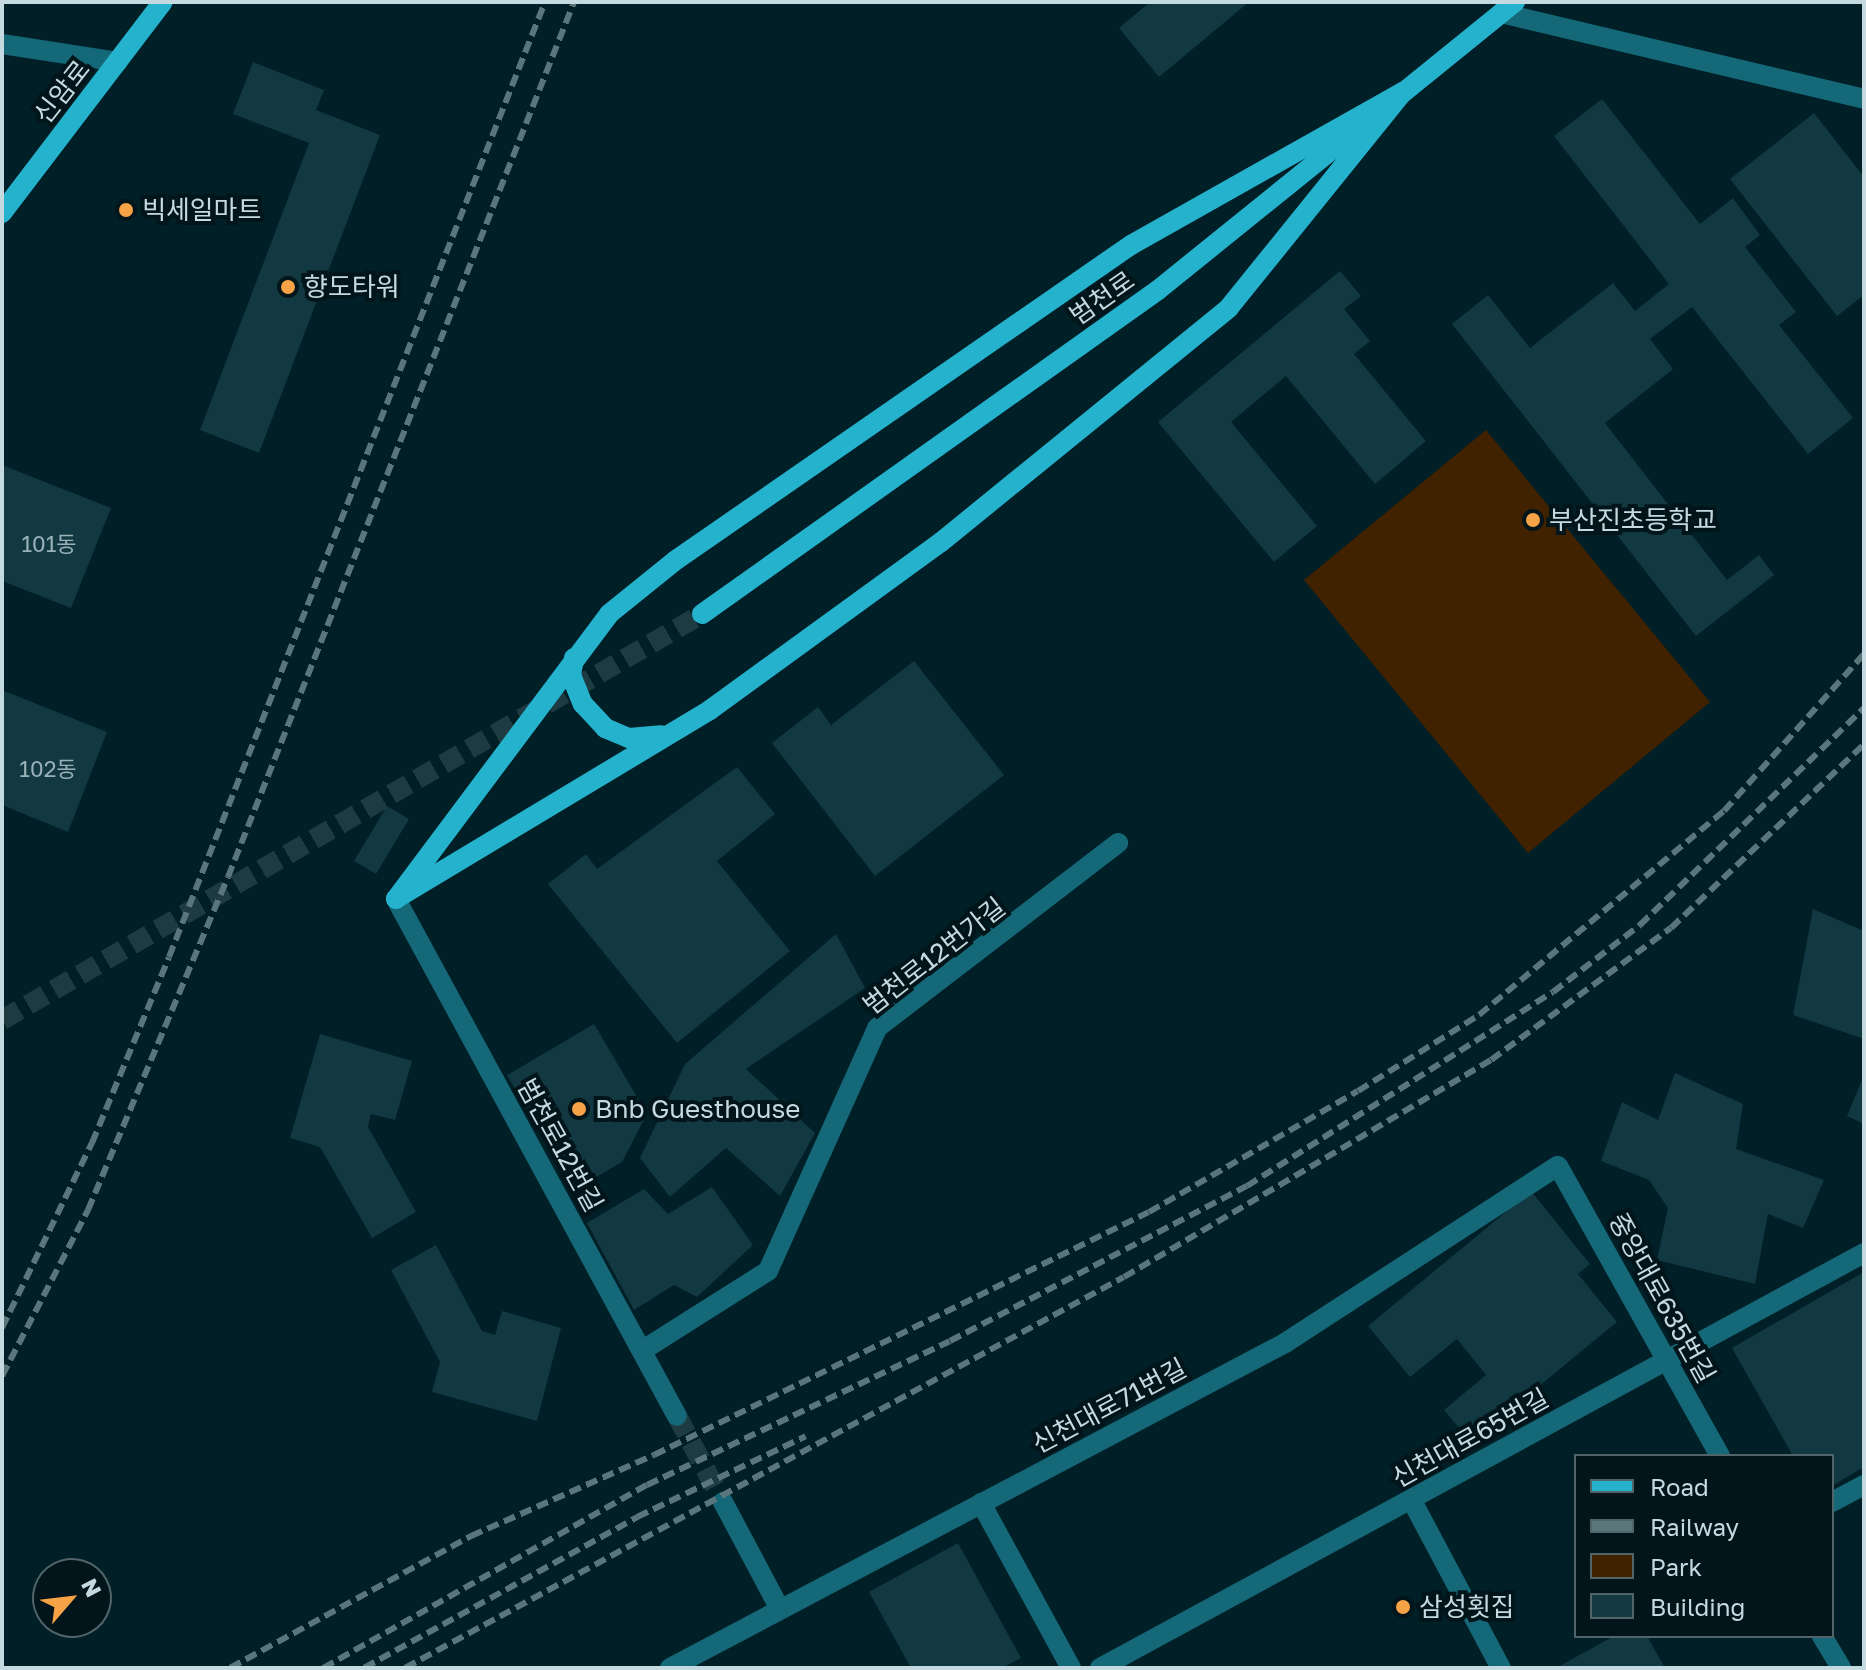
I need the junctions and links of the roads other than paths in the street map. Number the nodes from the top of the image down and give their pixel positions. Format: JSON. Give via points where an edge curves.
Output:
{"nodes":[{"id":1,"x":163,"y":2,"type":"edge"},
{"id":2,"x":1508,"y":7,"type":"edge"},
{"id":3,"x":2,"y":44,"type":"edge"},
{"id":4,"x":118,"y":62,"type":"junction"},
{"id":5,"x":1403,"y":92,"type":"junction"},
{"id":6,"x":1864,"y":99,"type":"edge"},
{"id":7,"x":2,"y":213,"type":"edge"},
{"id":8,"x":702,"y":614,"type":"tunnel mouth"},
{"id":9,"x":574,"y":658,"type":"junction"},
{"id":10,"x":710,"y":710,"type":"junction"},
{"id":11,"x":1118,"y":843,"type":"dead end"},
{"id":12,"x":396,"y":899,"type":"junction"},
{"id":13,"x":1558,"y":1166,"type":"joint"},
{"id":14,"x":1864,"y":1253,"type":"edge"},
{"id":15,"x":643,"y":1350,"type":"junction"},
{"id":16,"x":1667,"y":1360,"type":"junction"},
{"id":17,"x":677,"y":1416,"type":"tunnel mouth"},
{"id":18,"x":1719,"y":1454,"type":"edge"},
{"id":19,"x":1864,"y":1485,"type":"edge"},
{"id":20,"x":1411,"y":1499,"type":"junction"},
{"id":21,"x":1834,"y":1501,"type":"edge"},
{"id":22,"x":723,"y":1502,"type":"tunnel mouth"},
{"id":23,"x":981,"y":1503,"type":"junction"},
{"id":24,"x":780,"y":1609,"type":"junction"},
{"id":25,"x":1823,"y":1638,"type":"edge"},
{"id":26,"x":1492,"y":1665,"type":"edge"},
{"id":27,"x":670,"y":1668,"type":"edge"},
{"id":28,"x":1071,"y":1668,"type":"edge"},
{"id":29,"x":1100,"y":1668,"type":"edge"},
{"id":30,"x":1841,"y":1668,"type":"edge"}],
"edges":[{"from":1,"to":4,"type":"main road","name":"신암로"},
{"from":2,"to":5,"type":"main road","name":"범천로"},
{"from":2,"to":6,"type":"street"},
{"from":3,"to":4,"type":"street"},
{"from":4,"to":7,"type":"main road","name":"신암로"},
{"from":5,"to":8,"type":"main road","name":"범천로","via":[[1158,290]]},
{"from":5,"to":9,"type":"main road","via":[[1131,245],[676,560],[609,614]]},
{"from":5,"to":10,"type":"main road","via":[[1229,308],[941,542]]},
{"from":9,"to":10,"type":"main road","via":[[571,675],[583,704],[605,728],[629,738],[660,735]]},
{"from":9,"to":12,"type":"main road"},
{"from":10,"to":12,"type":"main road"},
{"from":11,"to":15,"type":"street","name":"범천로12번가길","via":[[877,1028],[768,1271]]},
{"from":12,"to":15,"type":"street","name":"범천로12번길"},
{"from":13,"to":16,"type":"street","name":"중앙대로635번길"},
{"from":13,"to":23,"type":"street","name":"신천대로71번길","via":[[1285,1343]]},
{"from":14,"to":16,"type":"street","name":"신천대로65번길"},
{"from":15,"to":17,"type":"street","name":"범천로12번길"},
{"from":16,"to":18,"type":"street","name":"중앙대로635번길"},
{"from":16,"to":20,"type":"street","name":"신천대로65번길"},
{"from":19,"to":21,"type":"street"},
{"from":20,"to":26,"type":"street"},
{"from":20,"to":29,"type":"street","name":"신천대로65번길"},
{"from":22,"to":24,"type":"street"},
{"from":23,"to":24,"type":"street","name":"신천대로71번길"},
{"from":23,"to":28,"type":"street"},
{"from":24,"to":27,"type":"street","name":"신천대로71번길"},
{"from":25,"to":30,"type":"street"}]}
